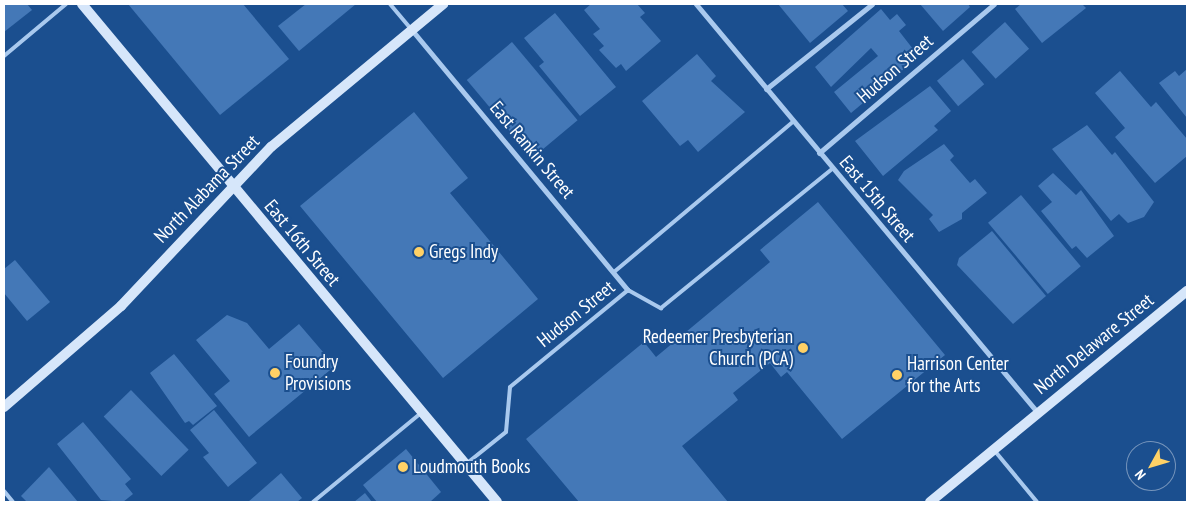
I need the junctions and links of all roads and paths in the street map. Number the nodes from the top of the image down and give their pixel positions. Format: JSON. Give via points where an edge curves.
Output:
{"nodes":[{"id":1,"x":66,"y":4,"type":"edge"},
{"id":2,"x":82,"y":4,"type":"edge"},
{"id":3,"x":390,"y":4,"type":"edge"},
{"id":4,"x":443,"y":4,"type":"edge"},
{"id":5,"x":696,"y":4,"type":"edge"},
{"id":6,"x":872,"y":4,"type":"edge"},
{"id":7,"x":991,"y":5,"type":"edge"},
{"id":8,"x":411,"y":30,"type":"junction"},
{"id":9,"x":4,"y":56,"type":"edge"},
{"id":10,"x":766,"y":89,"type":"junction"},
{"id":11,"x":793,"y":122,"type":"junction"},
{"id":12,"x":819,"y":153,"type":"junction"},
{"id":13,"x":832,"y":168,"type":"junction"},
{"id":14,"x":231,"y":185,"type":"junction"},
{"id":15,"x":614,"y":272,"type":"junction"},
{"id":16,"x":628,"y":290,"type":"junction"},
{"id":17,"x":1187,"y":290,"type":"edge"},
{"id":18,"x":4,"y":407,"type":"edge"},
{"id":19,"x":421,"y":413,"type":"junction"},
{"id":20,"x":1038,"y":413,"type":"junction"},
{"id":21,"x":994,"y":450,"type":"junction"},
{"id":22,"x":466,"y":465,"type":"junction"},
{"id":23,"x":4,"y":491,"type":"edge"},
{"id":24,"x":14,"y":502,"type":"edge"},
{"id":25,"x":313,"y":502,"type":"edge"},
{"id":26,"x":497,"y":502,"type":"edge"},
{"id":27,"x":930,"y":502,"type":"edge"},
{"id":28,"x":1038,"y":502,"type":"edge"}],
"edges":[{"from":1,"to":9,"type":"lane"},
{"from":2,"to":14,"type":"main road","name":"East 16th Street"},
{"from":3,"to":8,"type":"lane"},
{"from":4,"to":8,"type":"main road","name":"North Alabama Street"},
{"from":5,"to":10,"type":"street","name":"East 15th Street"},
{"from":6,"to":10,"type":"street"},
{"from":7,"to":12,"type":"street","name":"Hudson Street"},
{"from":8,"to":14,"type":"main road","name":"North Alabama Street"},
{"from":8,"to":15,"type":"street","name":"East Rankin Street"},
{"from":10,"to":11,"type":"street","name":"East 15th Street"},
{"from":11,"to":12,"type":"street","name":"East 15th Street"},
{"from":11,"to":15,"type":"lane"},
{"from":12,"to":13,"type":"street","name":"East 15th Street"},
{"from":13,"to":16,"type":"lane","name":"Hudson Street","via":[[661,308]]},
{"from":13,"to":20,"type":"street","name":"East 15th Street"},
{"from":14,"to":18,"type":"main road","name":"North Alabama Street","via":[[121,306]]},
{"from":14,"to":19,"type":"main road","name":"East 16th Street"},
{"from":15,"to":16,"type":"street","name":"East Rankin Street"},
{"from":16,"to":22,"type":"lane","name":"Hudson Street","via":[[510,387],[506,432]]},
{"from":17,"to":20,"type":"main road","name":"North Delaware Street"},
{"from":19,"to":22,"type":"main road","name":"East 16th Street"},
{"from":19,"to":25,"type":"lane"},
{"from":20,"to":21,"type":"main road","name":"North Delaware Street"},
{"from":21,"to":27,"type":"main road","name":"North Delaware Street"},
{"from":21,"to":28,"type":"lane"},
{"from":22,"to":26,"type":"main road","name":"East 16th Street"},
{"from":23,"to":24,"type":"lane"}]}
